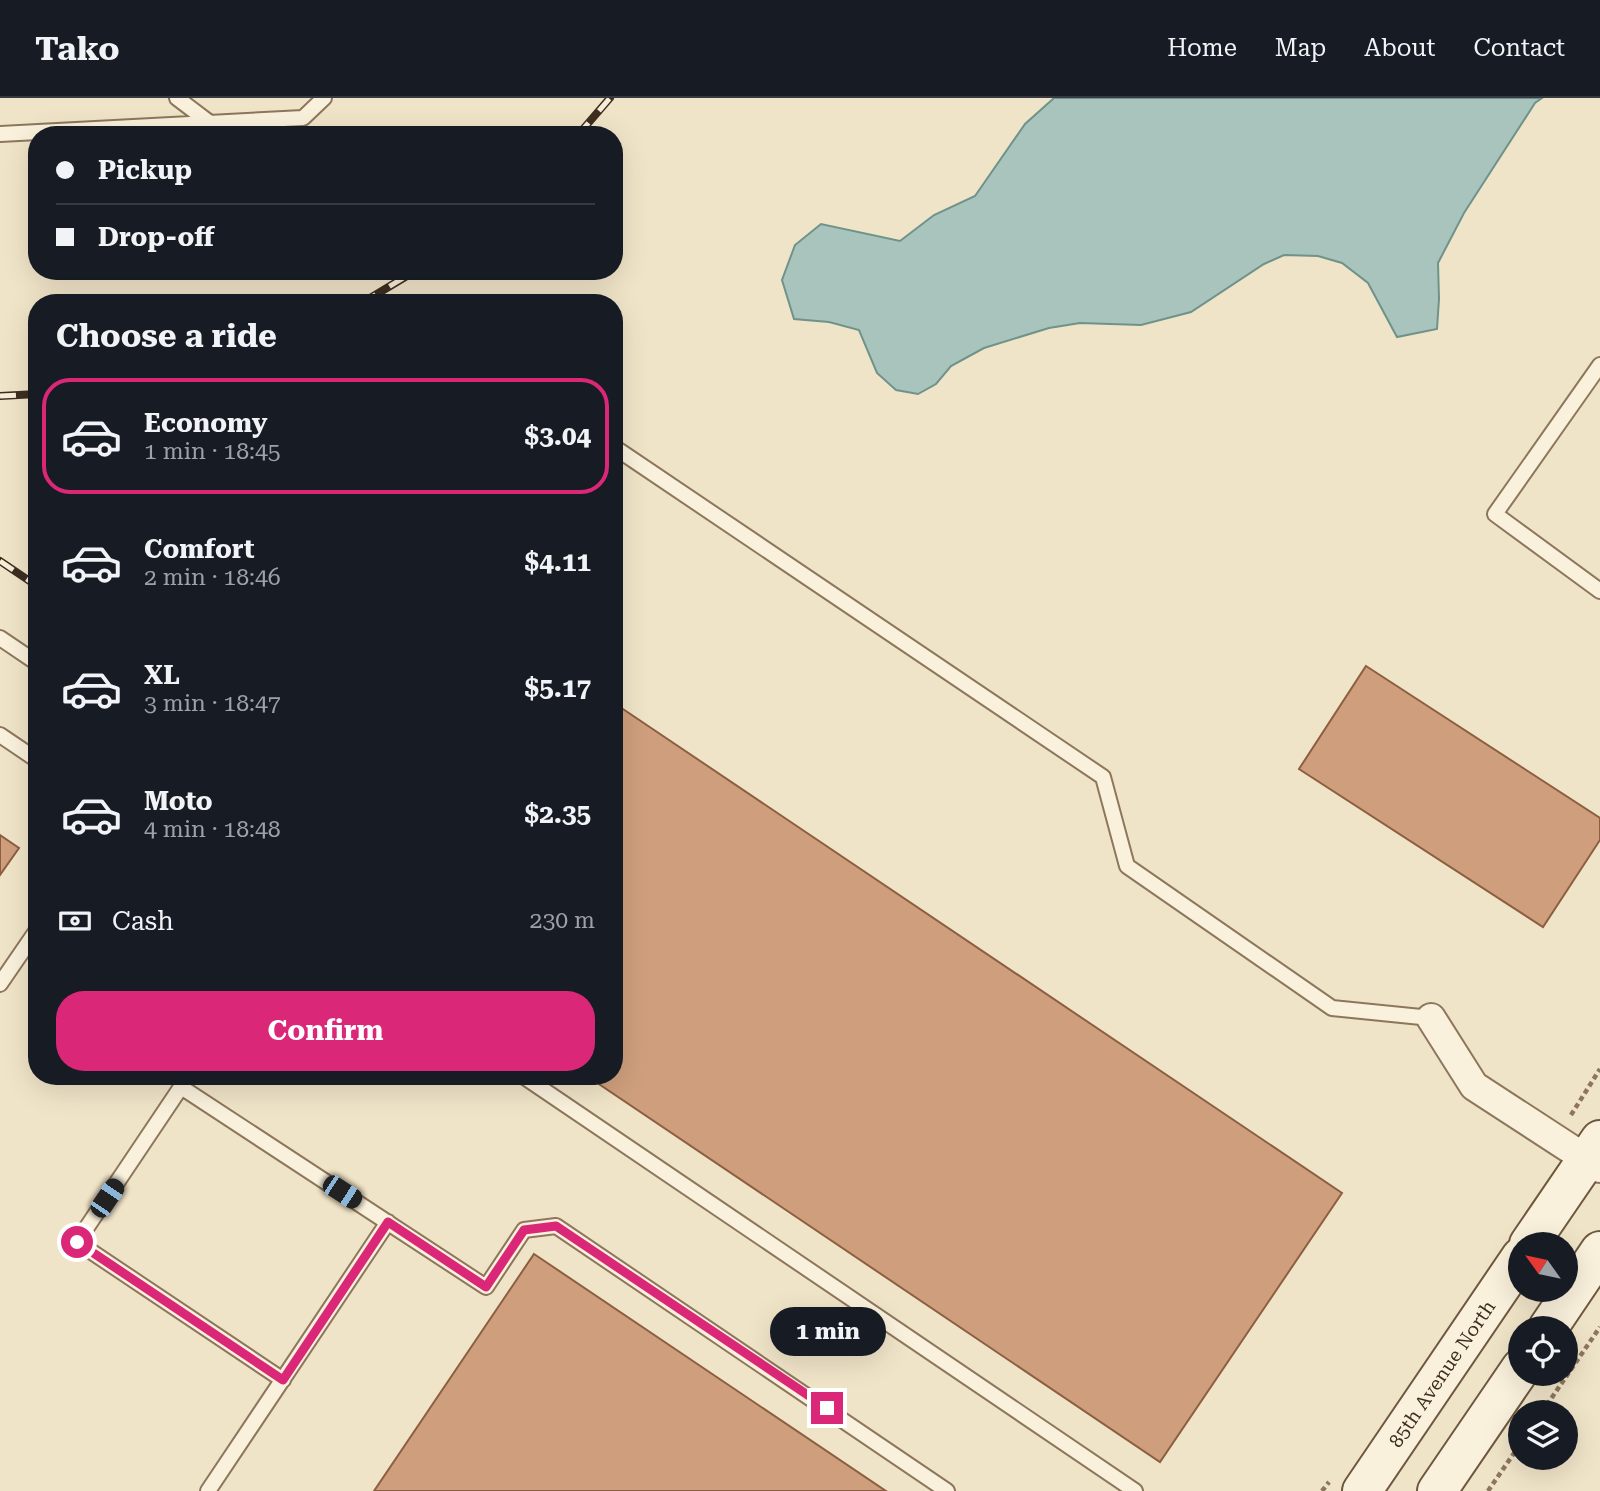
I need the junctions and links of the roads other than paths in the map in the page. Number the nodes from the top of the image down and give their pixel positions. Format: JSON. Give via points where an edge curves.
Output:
{"nodes":[{"id":1,"x":177,"y":98,"type":"edge"},
{"id":2,"x":324,"y":98,"type":"edge"},
{"id":3,"x":210,"y":123,"type":"junction"},
{"id":4,"x":153,"y":126,"type":"edge"},
{"id":5,"x":28,"y":133,"type":"edge"},
{"id":6,"x":0,"y":134,"type":"edge"},
{"id":7,"x":1600,"y":365,"type":"edge"},
{"id":8,"x":623,"y":453,"type":"edge"},
{"id":9,"x":1600,"y":591,"type":"edge"},
{"id":10,"x":0,"y":638,"type":"edge"},
{"id":11,"x":28,"y":657,"type":"edge"},
{"id":12,"x":0,"y":735,"type":"edge"},
{"id":13,"x":28,"y":755,"type":"edge"},
{"id":14,"x":28,"y":943,"type":"edge"},
{"id":15,"x":0,"y":984,"type":"edge"},
{"id":16,"x":1431,"y":1018,"type":"joint"},
{"id":17,"x":536,"y":1085,"type":"edge"},
{"id":18,"x":1596,"y":1156,"type":"edge"},
{"id":19,"x":388,"y":1222,"type":"junction"},
{"id":20,"x":1538,"y":1232,"type":"edge"},
{"id":21,"x":1600,"y":1251,"type":"edge"},
{"id":22,"x":1508,"y":1276,"type":"edge"},
{"id":23,"x":1556,"y":1316,"type":"edge"},
{"id":24,"x":283,"y":1380,"type":"junction"},
{"id":25,"x":1509,"y":1386,"type":"edge"},
{"id":26,"x":208,"y":1491,"type":"edge"},
{"id":27,"x":947,"y":1491,"type":"edge"},
{"id":28,"x":1136,"y":1491,"type":"edge"},
{"id":29,"x":1362,"y":1491,"type":"edge"},
{"id":30,"x":1437,"y":1491,"type":"edge"}],
"edges":[{"from":1,"to":3,"type":"lane"},
{"from":2,"to":3,"type":"lane","via":[[303,118]]},
{"from":3,"to":4,"type":"lane"},
{"from":5,"to":6,"type":"lane"},
{"from":7,"to":9,"type":"lane","via":[[1495,514]]},
{"from":8,"to":16,"type":"lane","via":[[1103,777],[1127,866],[1332,1008]]},
{"from":10,"to":11,"type":"lane"},
{"from":12,"to":13,"type":"lane"},
{"from":14,"to":15,"type":"lane"},
{"from":16,"to":18,"type":"street","via":[[1474,1086]]},
{"from":17,"to":28,"type":"lane"},
{"from":18,"to":20,"type":"main road"},
{"from":19,"to":24,"type":"lane"},
{"from":19,"to":24,"type":"lane","via":[[181,1087],[77,1242]]},
{"from":19,"to":27,"type":"lane","via":[[486,1287],[524,1230],[556,1226]]},
{"from":21,"to":23,"type":"main road"},
{"from":22,"to":29,"type":"main road","name":"85th Avenue North"},
{"from":24,"to":26,"type":"lane"},
{"from":25,"to":30,"type":"main road"}]}
